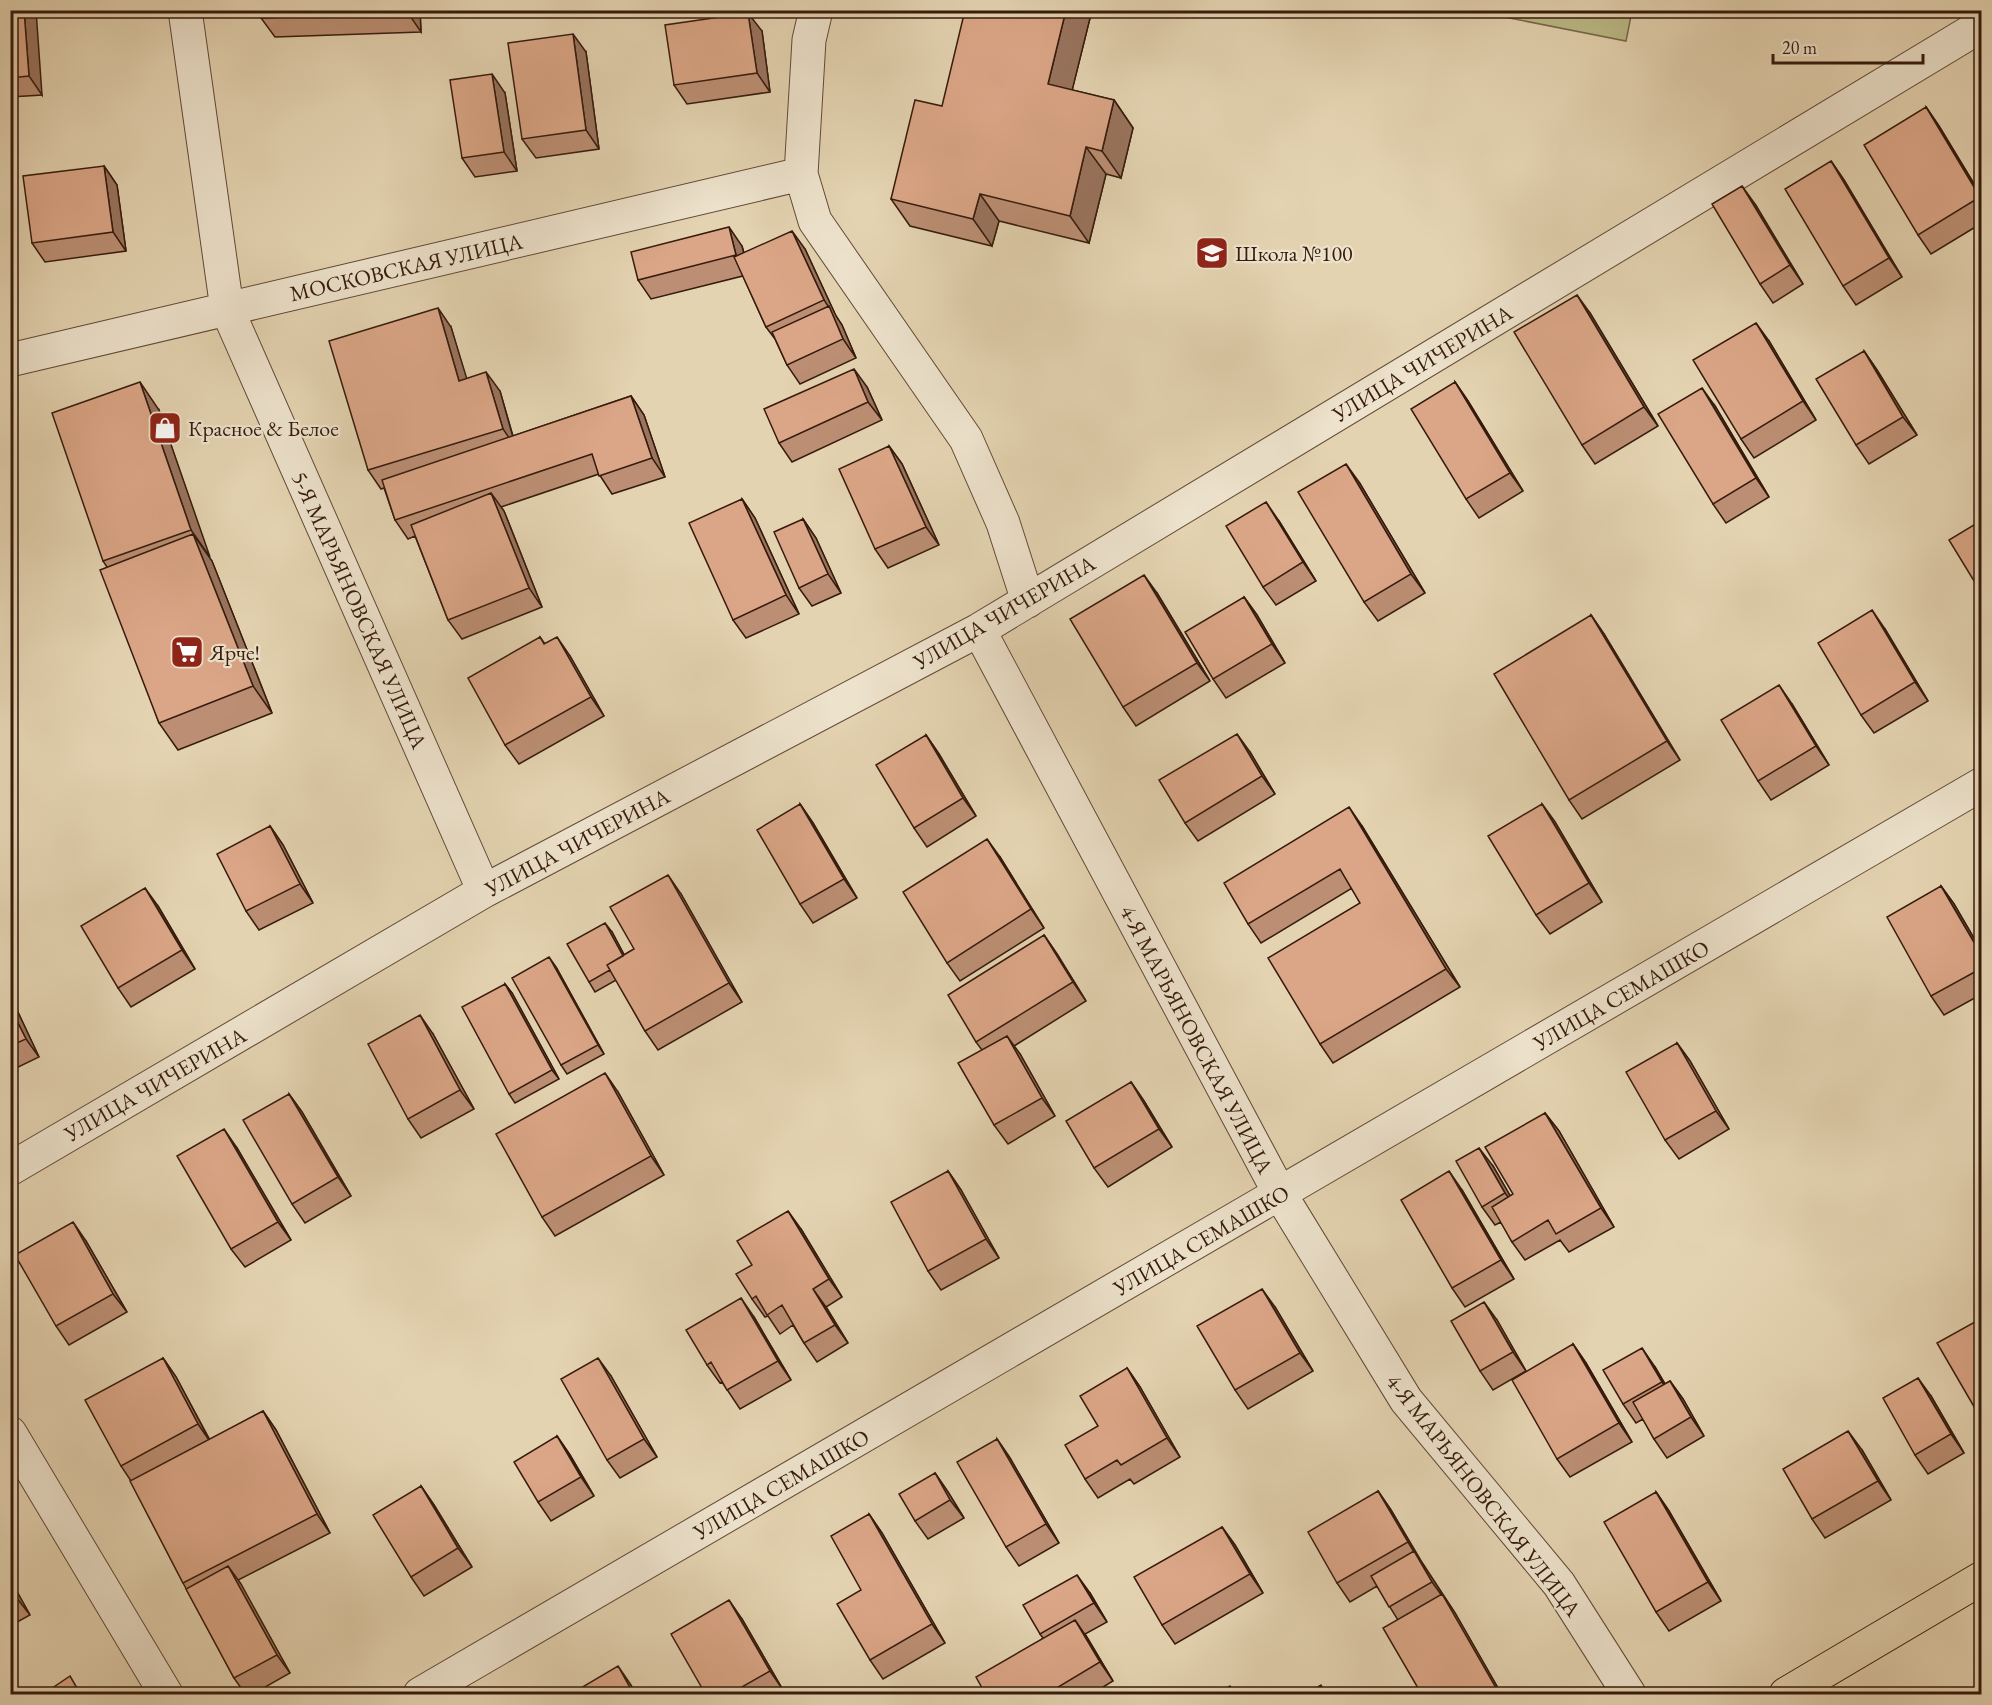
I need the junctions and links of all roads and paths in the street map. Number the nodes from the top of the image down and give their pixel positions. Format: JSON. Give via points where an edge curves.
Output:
{"nodes":[{"id":1,"x":185,"y":10,"type":"edge"},
{"id":2,"x":816,"y":10,"type":"edge"},
{"id":3,"x":1982,"y":25,"type":"edge"},
{"id":4,"x":801,"y":174,"type":"junction"},
{"id":5,"x":227,"y":309,"type":"junction"},
{"id":6,"x":10,"y":360,"type":"edge"},
{"id":7,"x":1028,"y":600,"type":"junction"},
{"id":8,"x":979,"y":630,"type":"junction"},
{"id":9,"x":1982,"y":784,"type":"edge"},
{"id":10,"x":484,"y":891,"type":"junction"},
{"id":11,"x":10,"y":1169,"type":"edge"},
{"id":12,"x":1280,"y":1194,"type":"junction"},
{"id":13,"x":10,"y":1433,"type":"edge"},
{"id":14,"x":1982,"y":1578,"type":"edge"},
{"id":15,"x":166,"y":1695,"type":"edge"},
{"id":16,"x":420,"y":1695,"type":"edge"},
{"id":17,"x":1629,"y":1695,"type":"edge"},
{"id":18,"x":1786,"y":1695,"type":"edge"}],
"edges":[{"from":1,"to":5,"type":"street","name":"5-Я МАРЬЯНОВСКАЯ УЛИЦА"},
{"from":2,"to":4,"type":"street","via":[[809,40]]},
{"from":3,"to":7,"type":"street","name":"УЛИЦА ЧИЧЕРИНА"},
{"from":4,"to":5,"type":"street","name":"МОСКОВСКАЯ УЛИЦА"},
{"from":4,"to":7,"type":"street","via":[[815,221],[966,439],[1003,523]]},
{"from":5,"to":6,"type":"street","name":"МОСКОВСКАЯ УЛИЦА"},
{"from":5,"to":10,"type":"street","name":"5-Я МАРЬЯНОВСКАЯ УЛИЦА"},
{"from":7,"to":8,"type":"street","name":"УЛИЦА ЧИЧЕРИНА"},
{"from":8,"to":10,"type":"street","name":"УЛИЦА ЧИЧЕРИНА"},
{"from":8,"to":12,"type":"street","name":"4-Я МАРЬЯНОВСКАЯ УЛИЦА"},
{"from":9,"to":12,"type":"street","name":"УЛИЦА СЕМАШКО"},
{"from":10,"to":11,"type":"street","name":"УЛИЦА ЧИЧЕРИНА"},
{"from":12,"to":16,"type":"street","name":"УЛИЦА СЕМАШКО"},
{"from":12,"to":17,"type":"street","name":"4-Я МАРЬЯНОВСКАЯ УЛИЦА","via":[[1406,1400],[1559,1584]]},
{"from":13,"to":15,"type":"street"},
{"from":14,"to":18,"type":"main road"}]}
